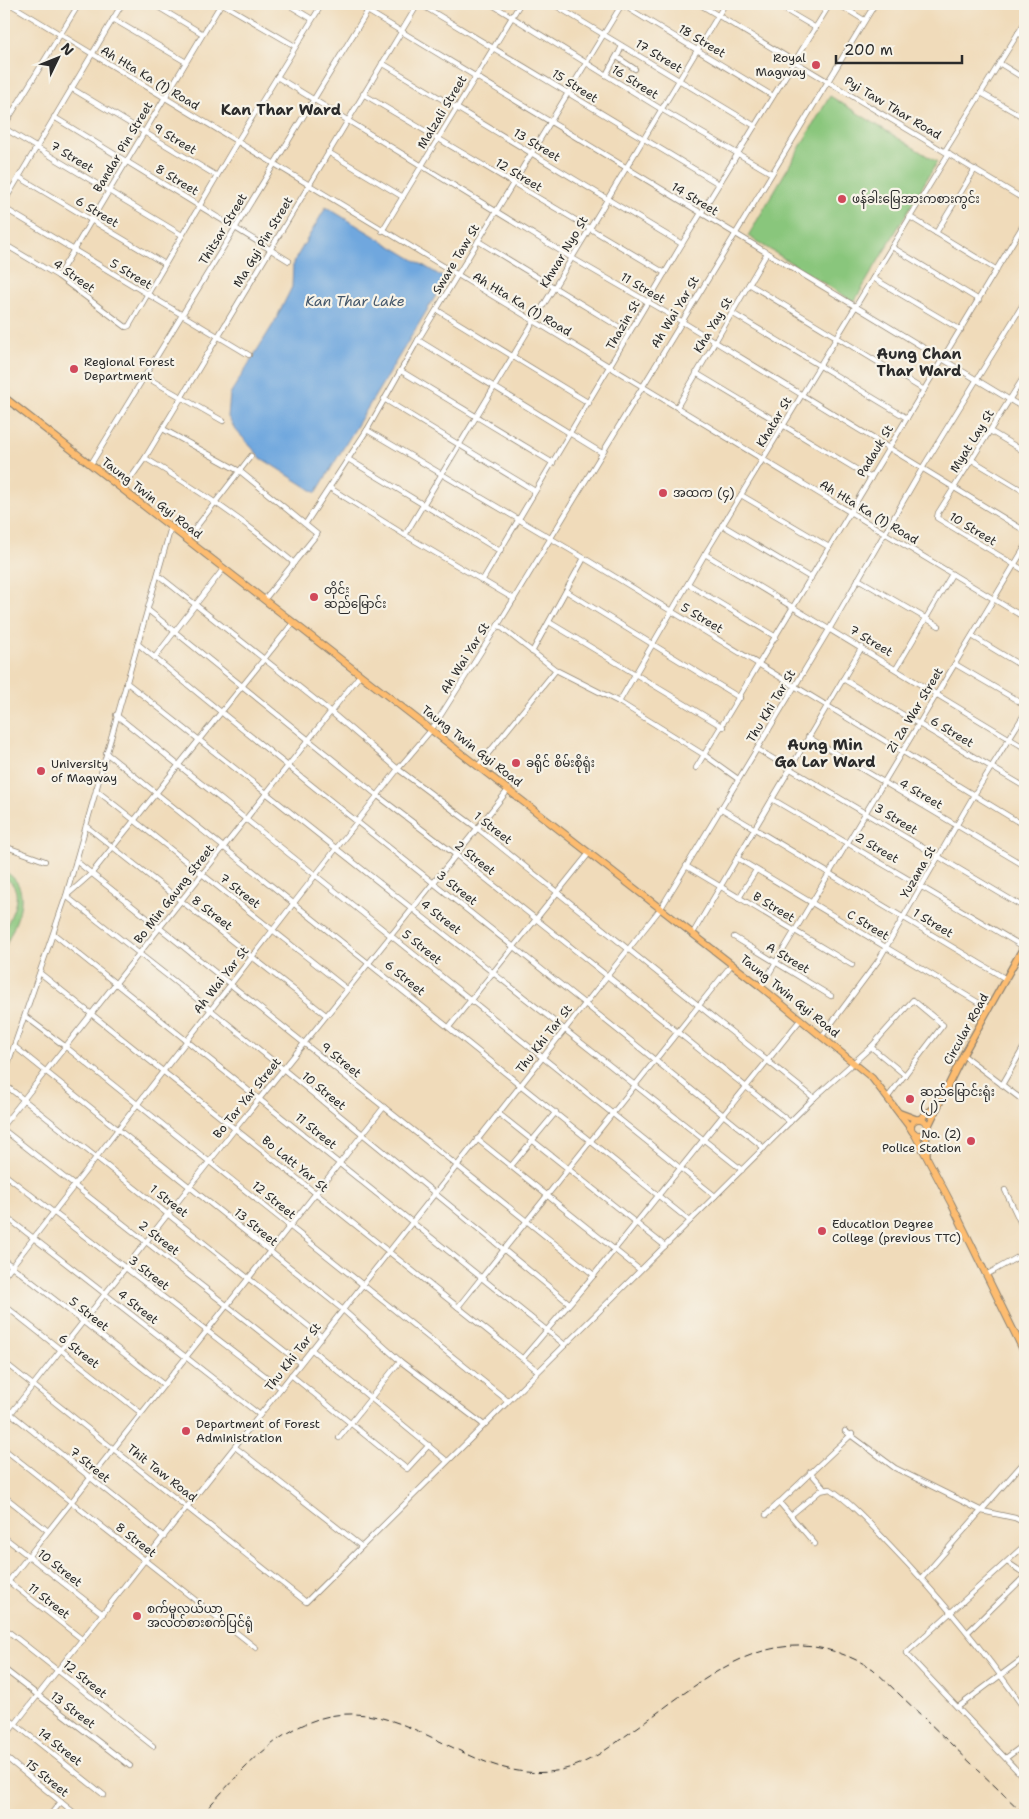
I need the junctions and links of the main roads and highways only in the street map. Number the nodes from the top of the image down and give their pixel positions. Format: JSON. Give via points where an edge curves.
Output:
{"nodes":[{"id":1,"x":4,"y":397,"type":"edge"},
{"id":2,"x":1025,"y":946,"type":"edge"},
{"id":3,"x":936,"y":1106,"type":"junction"},
{"id":4,"x":900,"y":1113,"type":"junction"},
{"id":5,"x":918,"y":1119,"type":"junction"},
{"id":6,"x":927,"y":1129,"type":"junction"},
{"id":7,"x":912,"y":1131,"type":"junction"},
{"id":8,"x":927,"y":1155,"type":"junction"},
{"id":9,"x":1025,"y":1354,"type":"edge"}],
"edges":[{"from":1,"to":4,"type":"highway","name":"Taung Twin Gyi Road","via":[[694,933],[872,1078]]},
{"from":2,"to":3,"type":"main road","name":"Circular Road"},
{"from":3,"to":5,"type":"main road"},
{"from":3,"to":6,"type":"main road","name":"Circular Road"},
{"from":4,"to":5,"type":"main road"},
{"from":4,"to":7,"type":"highway","name":"Taung Twin Gyi Road"},
{"from":5,"to":6,"type":"highway","via":[[924,1120]]},
{"from":5,"to":7,"type":"highway","via":[[913,1121]]},
{"from":6,"to":7,"type":"highway","via":[[918,1135]]},
{"from":6,"to":8,"type":"main road","name":"Circular Road"},
{"from":7,"to":8,"type":"highway","name":"Taung Twin Gyi Road"},
{"from":8,"to":9,"type":"highway","name":"Taung Twin Gyi Road"}]}
